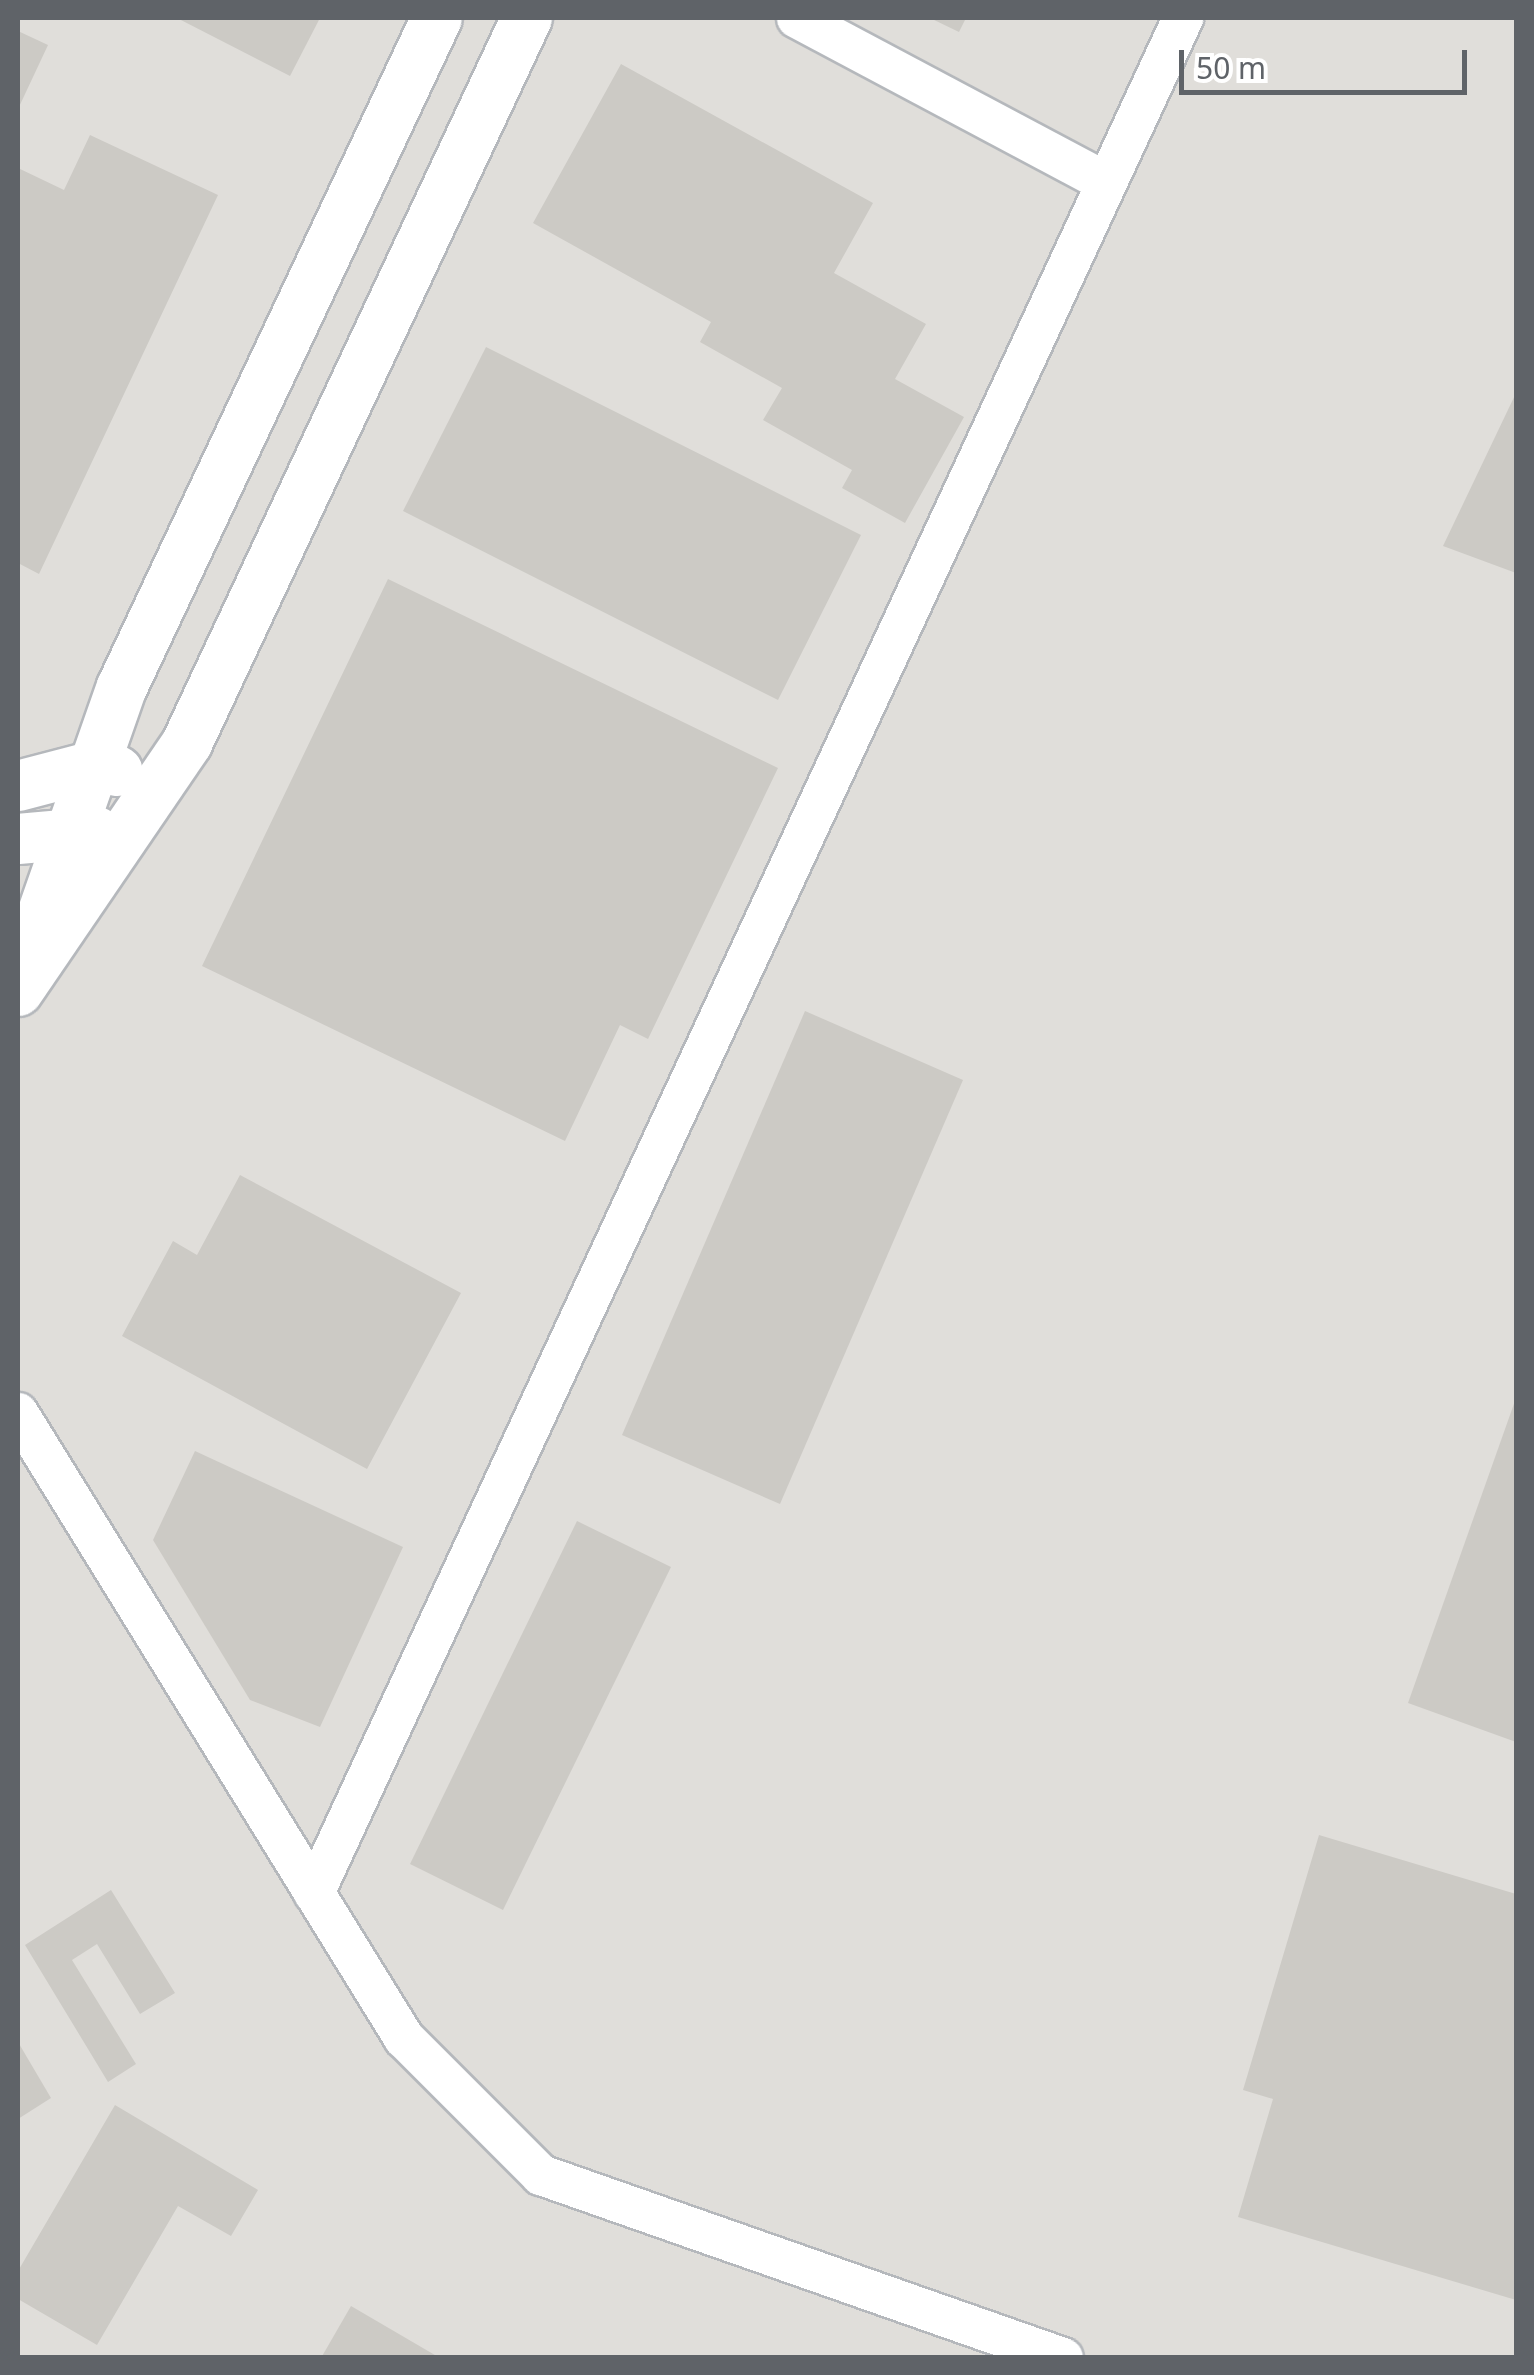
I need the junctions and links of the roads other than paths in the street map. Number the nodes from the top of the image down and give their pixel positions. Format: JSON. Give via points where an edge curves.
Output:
{"nodes":[{"id":1,"x":438,"y":18,"type":"edge"},
{"id":2,"x":527,"y":18,"type":"edge"},
{"id":3,"x":797,"y":18,"type":"edge"},
{"id":4,"x":1183,"y":18,"type":"edge"},
{"id":5,"x":1104,"y":181,"type":"junction"},
{"id":6,"x":94,"y":766,"type":"junction"},
{"id":7,"x":161,"y":781,"type":"junction"},
{"id":8,"x":18,"y":786,"type":"edge"},
{"id":9,"x":128,"y":829,"type":"junction"},
{"id":10,"x":70,"y":834,"type":"junction"},
{"id":11,"x":18,"y":840,"type":"edge"},
{"id":12,"x":18,"y":989,"type":"edge"},
{"id":13,"x":18,"y":1414,"type":"edge"},
{"id":14,"x":314,"y":1893,"type":"junction"},
{"id":15,"x":1063,"y":2358,"type":"edge"}],
"edges":[{"from":1,"to":6,"type":"street","via":[[122,687]]},
{"from":2,"to":7,"type":"street","via":[[187,743]]},
{"from":3,"to":5,"type":"street"},
{"from":4,"to":5,"type":"street"},
{"from":5,"to":14,"type":"street"},
{"from":6,"to":7,"type":"street"},
{"from":6,"to":8,"type":"street"},
{"from":6,"to":10,"type":"street"},
{"from":7,"to":9,"type":"street"},
{"from":9,"to":10,"type":"street"},
{"from":9,"to":12,"type":"street"},
{"from":10,"to":11,"type":"street"},
{"from":10,"to":12,"type":"street"},
{"from":13,"to":14,"type":"street"},
{"from":14,"to":15,"type":"street","via":[[404,2038],[541,2175]]}]}
